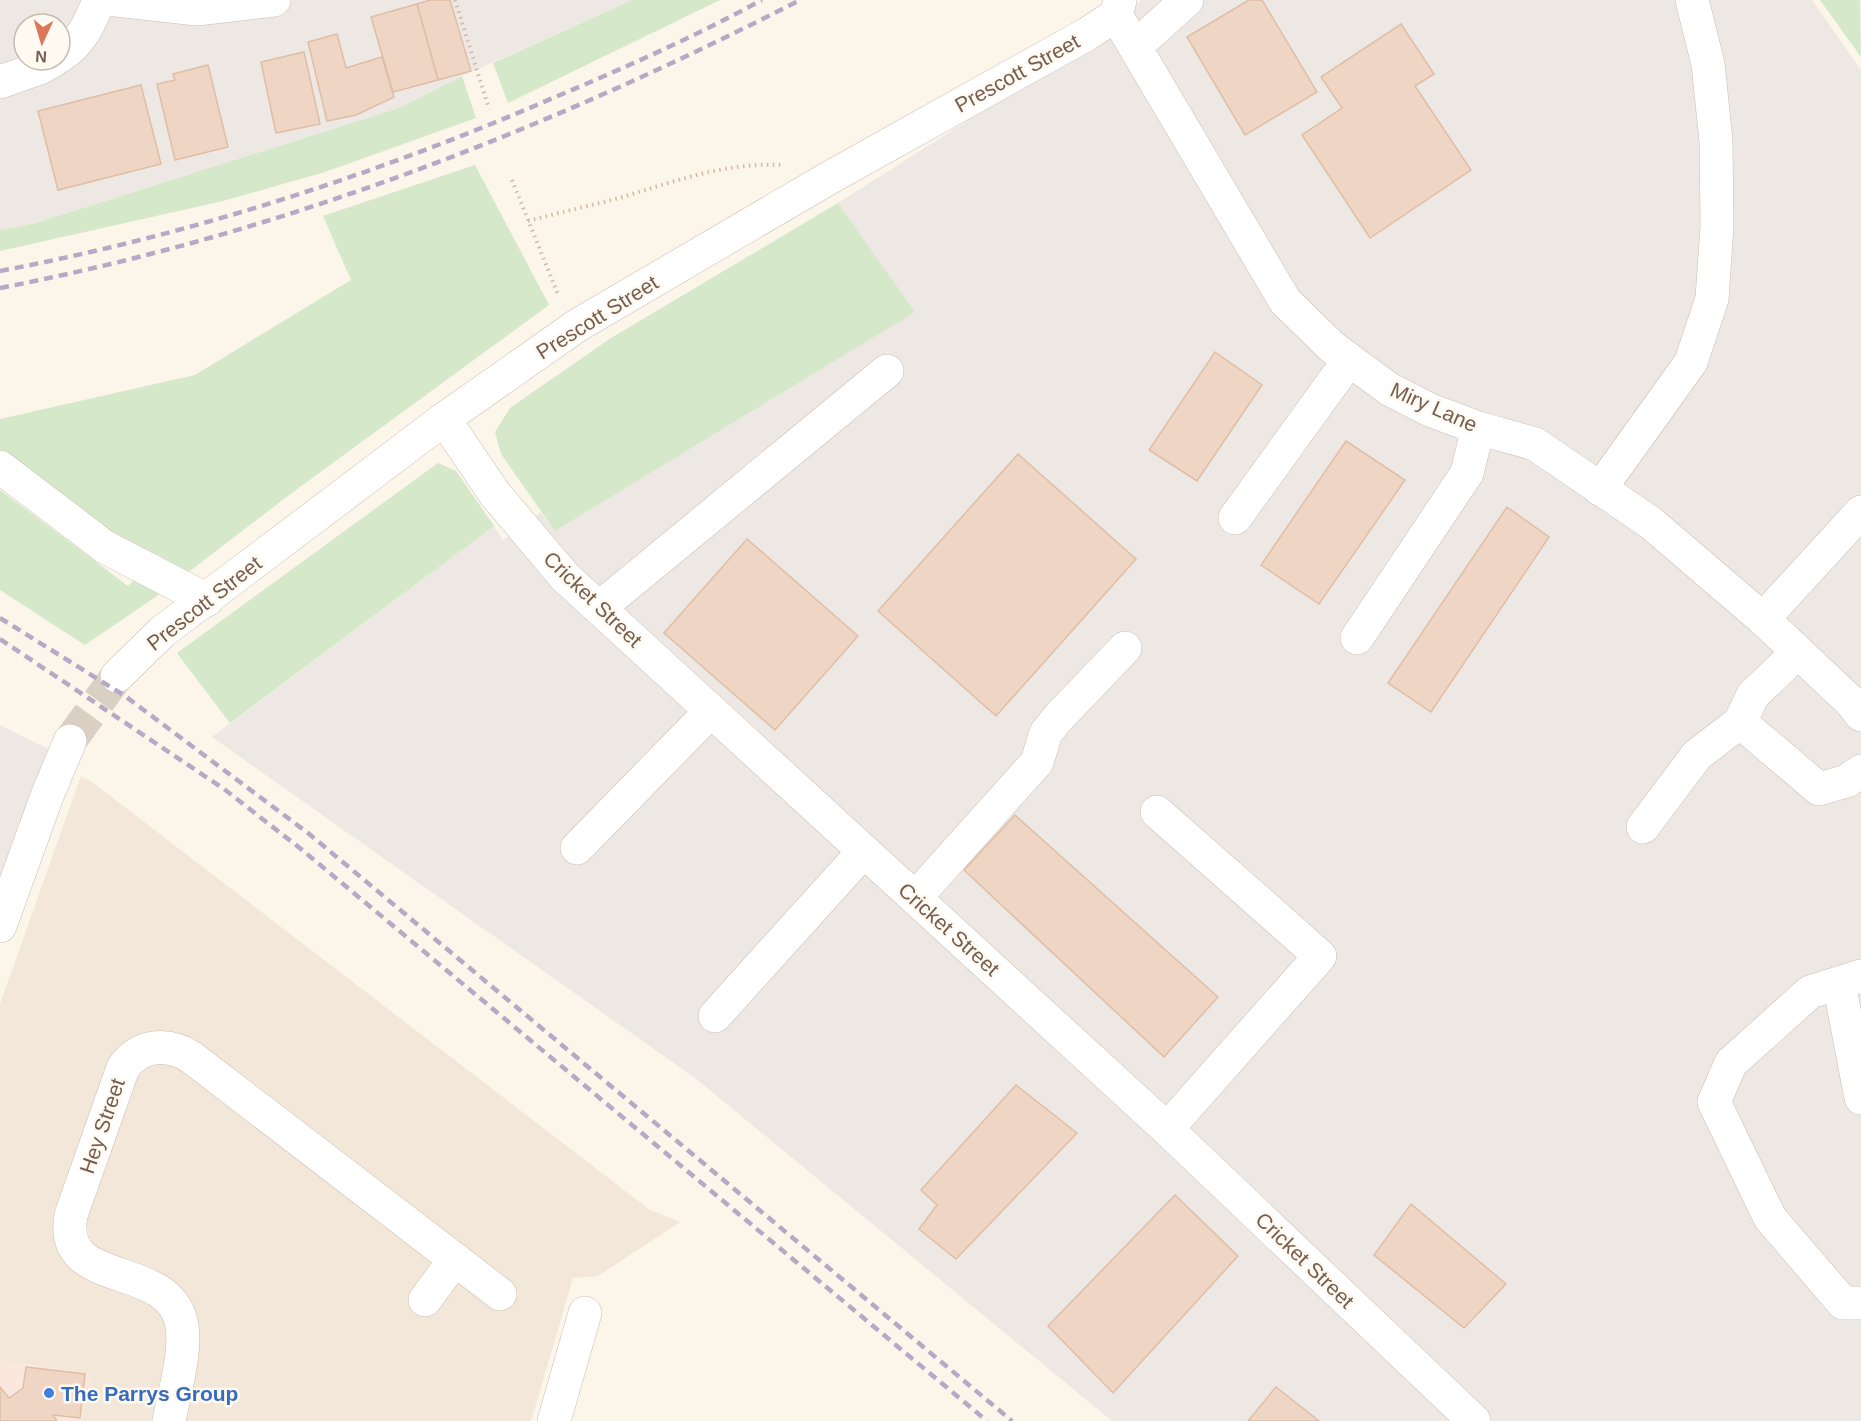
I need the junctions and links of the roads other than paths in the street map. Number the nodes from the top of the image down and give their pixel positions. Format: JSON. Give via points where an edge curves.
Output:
{"nodes":[{"id":1,"x":99,"y":0,"type":"edge"},
{"id":2,"x":116,"y":0,"type":"edge"},
{"id":3,"x":274,"y":0,"type":"edge"},
{"id":4,"x":1188,"y":0,"type":"edge"},
{"id":5,"x":1692,"y":0,"type":"edge"},
{"id":6,"x":1118,"y":8,"type":"edge"},
{"id":7,"x":1135,"y":47,"type":"junction"},
{"id":8,"x":72,"y":48,"type":"edge"},
{"id":9,"x":29,"y":72,"type":"edge"},
{"id":10,"x":0,"y":82,"type":"edge"},
{"id":11,"x":1349,"y":360,"type":"junction"},
{"id":12,"x":887,"y":371,"type":"dead end"},
{"id":13,"x":444,"y":419,"type":"junction"},
{"id":14,"x":1478,"y":428,"type":"junction"},
{"id":15,"x":0,"y":467,"type":"edge"},
{"id":16,"x":1600,"y":489,"type":"junction"},
{"id":17,"x":1861,"y":512,"type":"edge"},
{"id":18,"x":1235,"y":518,"type":"dead end"},
{"id":19,"x":207,"y":600,"type":"junction"},
{"id":20,"x":599,"y":608,"type":"junction"},
{"id":21,"x":1763,"y":619,"type":"junction"},
{"id":22,"x":1357,"y":638,"type":"dead end"},
{"id":23,"x":1125,"y":648,"type":"dead end"},
{"id":24,"x":1798,"y":652,"type":"junction"},
{"id":25,"x":117,"y":676,"type":"tunnel mouth"},
{"id":26,"x":711,"y":711,"type":"junction"},
{"id":27,"x":1861,"y":716,"type":"edge"},
{"id":28,"x":1740,"y":722,"type":"junction"},
{"id":29,"x":70,"y":741,"type":"tunnel mouth"},
{"id":30,"x":1861,"y":771,"type":"edge"},
{"id":31,"x":1156,"y":812,"type":"dead end"},
{"id":32,"x":1643,"y":827,"type":"dead end"},
{"id":33,"x":577,"y":848,"type":"dead end"},
{"id":34,"x":864,"y":851,"type":"junction"},
{"id":35,"x":915,"y":898,"type":"junction"},
{"id":36,"x":0,"y":926,"type":"edge"},
{"id":37,"x":1850,"y":980,"type":"edge"},
{"id":38,"x":715,"y":1016,"type":"dead end"},
{"id":39,"x":1861,"y":1098,"type":"edge"},
{"id":40,"x":1167,"y":1129,"type":"junction"},
{"id":41,"x":455,"y":1259,"type":"junction"},
{"id":42,"x":501,"y":1294,"type":"dead end"},
{"id":43,"x":425,"y":1300,"type":"dead end"},
{"id":44,"x":1861,"y":1303,"type":"edge"},
{"id":45,"x":585,"y":1313,"type":"dead end"},
{"id":46,"x":169,"y":1421,"type":"edge"},
{"id":47,"x":554,"y":1421,"type":"edge"},
{"id":48,"x":1474,"y":1421,"type":"edge"}],
"edges":[{"from":1,"to":8,"type":"street"},
{"from":2,"to":3,"type":"street","via":[[197,9]]},
{"from":4,"to":7,"type":"street"},
{"from":5,"to":16,"type":"street","via":[[1708,64],[1716,141],[1717,226],[1712,299],[1692,362]]},
{"from":6,"to":7,"type":"street","name":"Miry Lane"},
{"from":6,"to":13,"type":"street","name":"Prescott Street","via":[[578,325]]},
{"from":7,"to":11,"type":"street","name":"Miry Lane","via":[[1285,301]]},
{"from":9,"to":10,"type":"street"},
{"from":11,"to":14,"type":"street","name":"Miry Lane","via":[[1389,389]]},
{"from":11,"to":18,"type":"street"},
{"from":12,"to":20,"type":"street"},
{"from":13,"to":19,"type":"street","name":"Prescott Street"},
{"from":13,"to":20,"type":"street","name":"Cricket Street","via":[[495,494],[565,577]]},
{"from":14,"to":16,"type":"street","name":"Miry Lane","via":[[1535,444]]},
{"from":14,"to":22,"type":"street","via":[[1467,473]]},
{"from":15,"to":19,"type":"street","via":[[105,547]]},
{"from":16,"to":21,"type":"street","name":"Miry Lane","via":[[1650,523]]},
{"from":17,"to":21,"type":"street"},
{"from":19,"to":25,"type":"street","name":"Prescott Street","via":[[162,632]]},
{"from":20,"to":26,"type":"street","name":"Cricket Street"},
{"from":21,"to":24,"type":"street","name":"Miry Lane"},
{"from":23,"to":35,"type":"street","via":[[1058,718],[1046,733],[1036,762]]},
{"from":24,"to":27,"type":"street","name":"Miry Lane"},
{"from":24,"to":28,"type":"street","via":[[1754,695]]},
{"from":26,"to":33,"type":"street"},
{"from":26,"to":34,"type":"street","name":"Cricket Street"},
{"from":28,"to":30,"type":"street","via":[[1820,789],[1847,781]]},
{"from":28,"to":32,"type":"street","via":[[1697,755]]},
{"from":29,"to":36,"type":"street"},
{"from":31,"to":40,"type":"street","via":[[1320,956]]},
{"from":34,"to":35,"type":"street","name":"Cricket Street"},
{"from":34,"to":38,"type":"street"},
{"from":35,"to":40,"type":"street","name":"Cricket Street"},
{"from":37,"to":39,"type":"street"},
{"from":37,"to":44,"type":"street","via":[[1810,992],[1731,1063],[1714,1102],[1770,1218],[1843,1303]]},
{"from":40,"to":48,"type":"street","name":"Cricket Street"},
{"from":41,"to":42,"type":"street","name":"Hey Street"},
{"from":41,"to":43,"type":"street"},
{"from":41,"to":46,"type":"street","name":"Hey Street","via":[[191,1057],[170,1047],[135,1054],[119,1076],[71,1215],[69,1232],[85,1261],[148,1284],[176,1308],[183,1341]]},
{"from":45,"to":47,"type":"street"}]}
